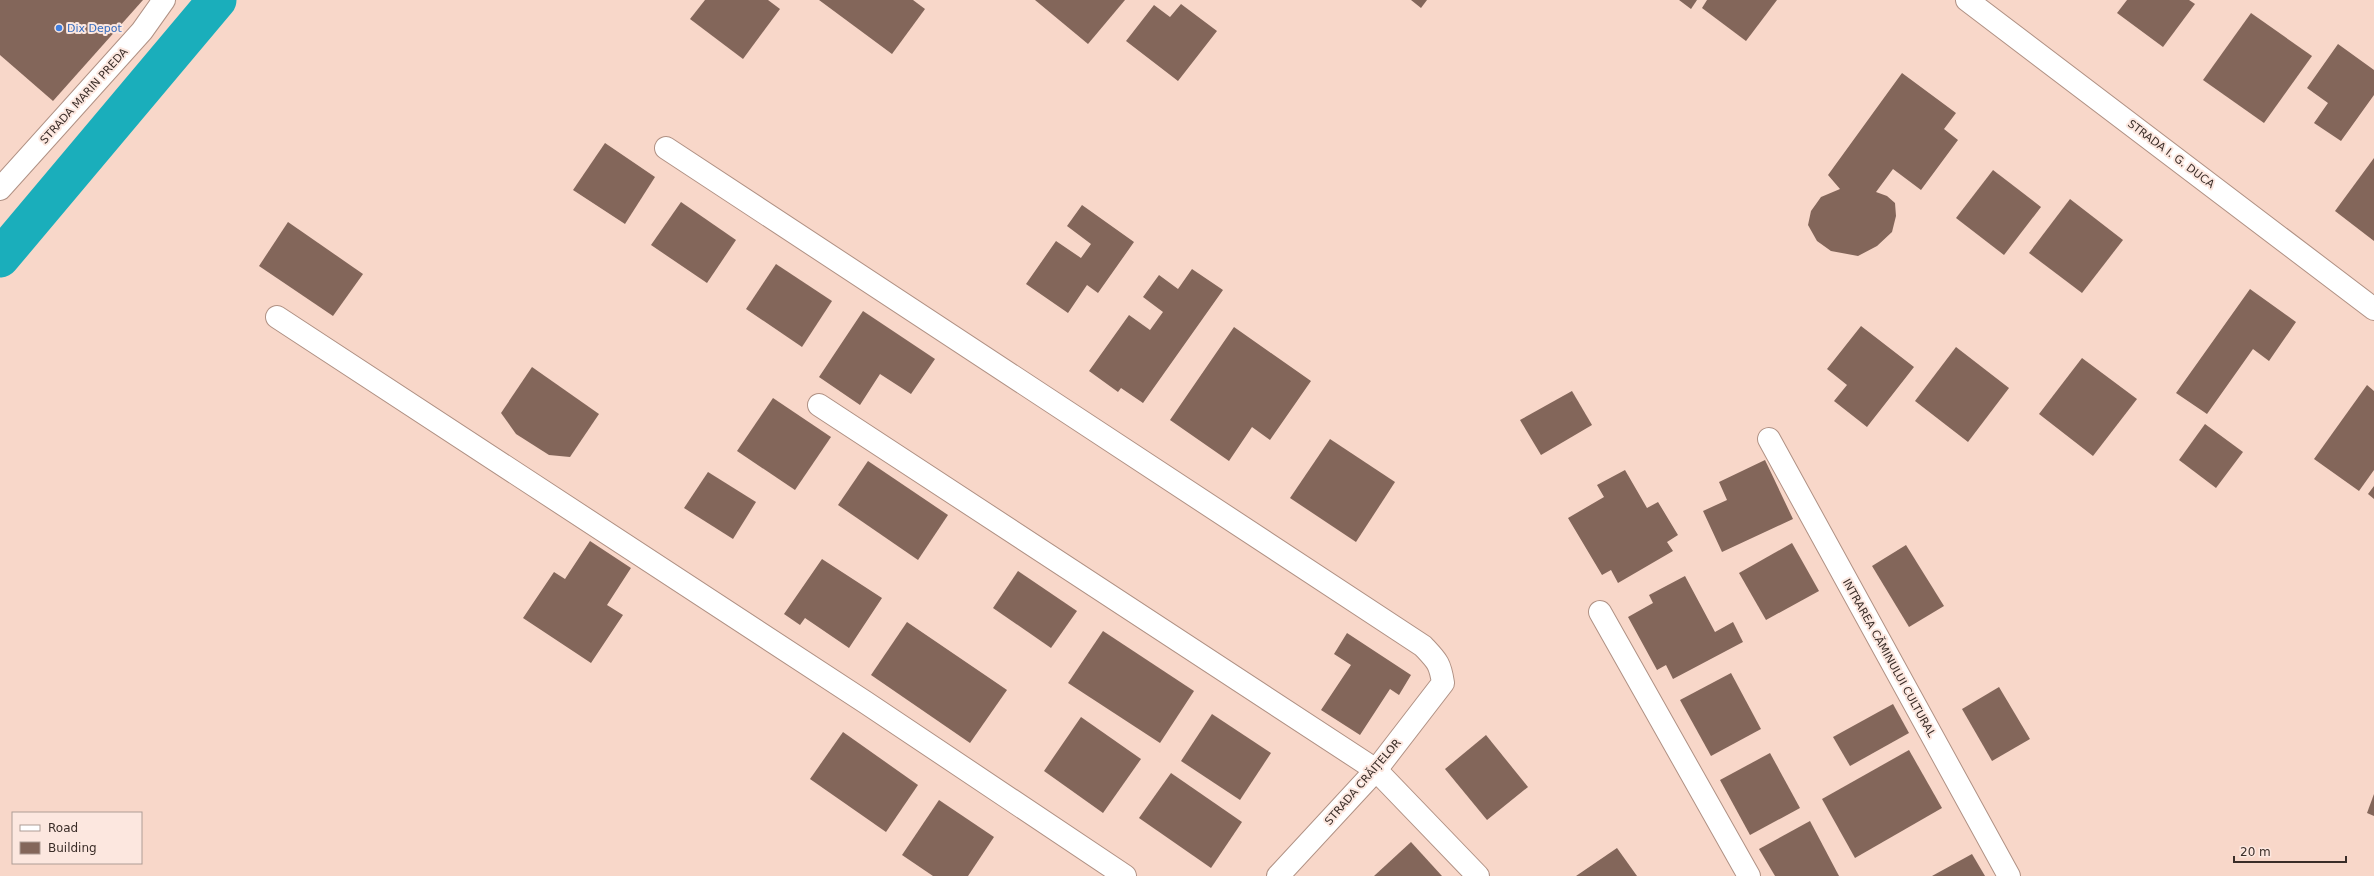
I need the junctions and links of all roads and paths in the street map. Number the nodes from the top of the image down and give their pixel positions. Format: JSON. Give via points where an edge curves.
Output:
{"nodes":[{"id":1,"x":164,"y":0,"type":"edge"},
{"id":2,"x":1967,"y":0,"type":"edge"},
{"id":3,"x":666,"y":148,"type":"dead end"},
{"id":4,"x":0,"y":189,"type":"edge"},
{"id":5,"x":2374,"y":309,"type":"edge"},
{"id":6,"x":277,"y":317,"type":"dead end"},
{"id":7,"x":819,"y":405,"type":"dead end"},
{"id":8,"x":1769,"y":439,"type":"dead end"},
{"id":9,"x":1600,"y":612,"type":"dead end"},
{"id":10,"x":1376,"y":770,"type":"junction"},
{"id":11,"x":1125,"y":876,"type":"edge"},
{"id":12,"x":1278,"y":876,"type":"edge"},
{"id":13,"x":1478,"y":876,"type":"edge"},
{"id":14,"x":1749,"y":876,"type":"edge"},
{"id":15,"x":2009,"y":876,"type":"edge"}],
"edges":[{"from":1,"to":4,"type":"street","name":"STRADA MARIN PREDA","via":[[132,43]]},
{"from":2,"to":5,"type":"street","name":"STRADA I. G. DUCA"},
{"from":3,"to":10,"type":"street","name":"STRADA CRĂIȚELOR","via":[[1423,646],[1440,666],[1443,683]]},
{"from":6,"to":11,"type":"street","via":[[865,702]]},
{"from":7,"to":10,"type":"street"},
{"from":8,"to":15,"type":"street","name":"INTRAREA CĂMINULUI CULTURAL"},
{"from":9,"to":14,"type":"street"},
{"from":10,"to":12,"type":"street","name":"STRADA CRĂIȚELOR"},
{"from":10,"to":13,"type":"street"}]}
